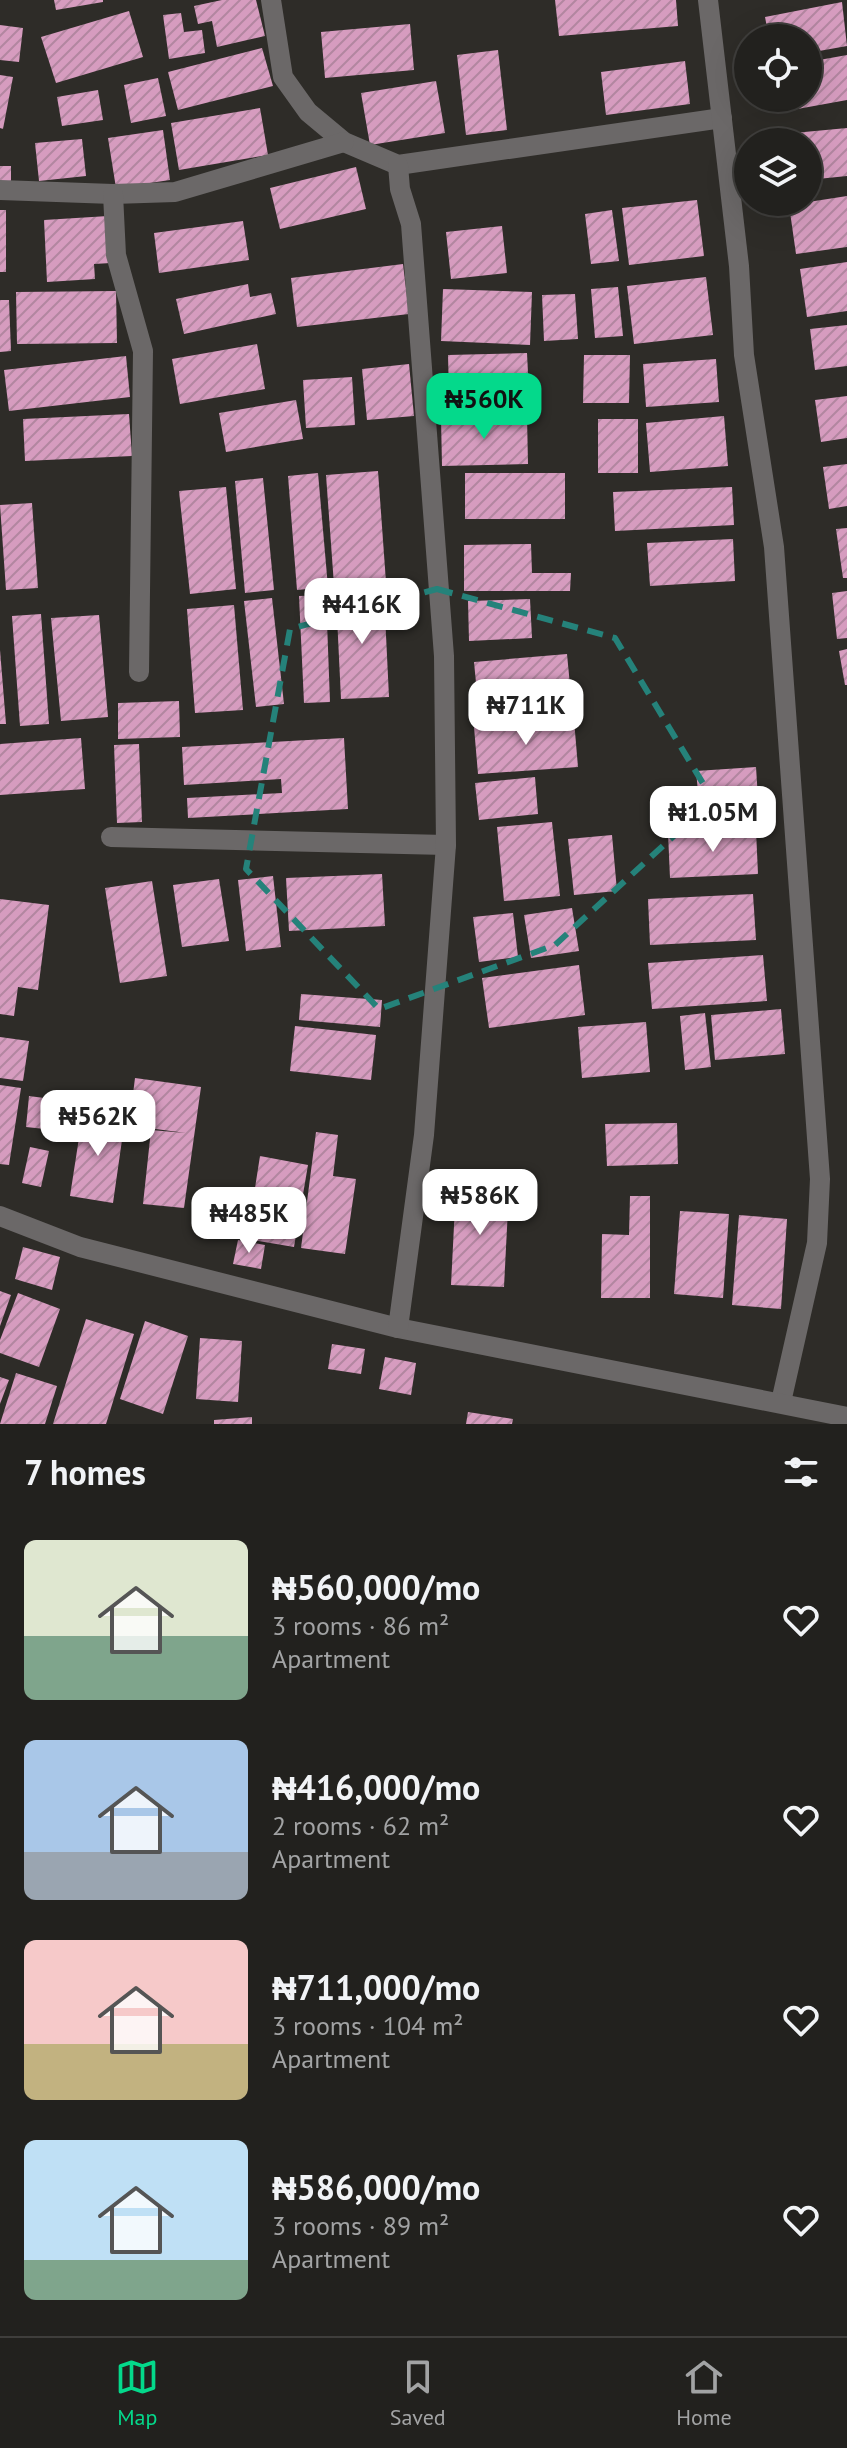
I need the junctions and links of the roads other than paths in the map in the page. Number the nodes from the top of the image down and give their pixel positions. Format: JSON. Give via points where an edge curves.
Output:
{"nodes":[{"id":1,"x":271,"y":0,"type":"edge"},
{"id":2,"x":708,"y":0,"type":"edge"},
{"id":3,"x":722,"y":118,"type":"junction"},
{"id":4,"x":344,"y":142,"type":"junction"},
{"id":5,"x":398,"y":165,"type":"junction"},
{"id":6,"x":0,"y":190,"type":"edge"},
{"id":7,"x":113,"y":194,"type":"junction"},
{"id":8,"x":139,"y":672,"type":"dead end"},
{"id":9,"x":111,"y":837,"type":"dead end"},
{"id":10,"x":446,"y":845,"type":"junction"},
{"id":11,"x":0,"y":1216,"type":"edge"},
{"id":12,"x":398,"y":1328,"type":"junction"},
{"id":13,"x":781,"y":1402,"type":"junction"},
{"id":14,"x":847,"y":1417,"type":"edge"}],
"edges":[{"from":1,"to":4,"type":"street","via":[[283,77],[308,112]]},
{"from":2,"to":3,"type":"street"},
{"from":3,"to":5,"type":"street"},
{"from":3,"to":13,"type":"street","via":[[744,355],[774,547],[820,1179],[817,1243]]},
{"from":4,"to":5,"type":"street"},
{"from":4,"to":7,"type":"street","via":[[175,192]]},
{"from":5,"to":10,"type":"street","via":[[411,224],[444,656]]},
{"from":6,"to":7,"type":"street"},
{"from":7,"to":8,"type":"street","via":[[116,255],[143,351]]},
{"from":9,"to":10,"type":"street"},
{"from":10,"to":12,"type":"street","via":[[424,1135]]},
{"from":11,"to":12,"type":"street","via":[[80,1247]]},
{"from":12,"to":13,"type":"street"},
{"from":13,"to":14,"type":"street"}]}
